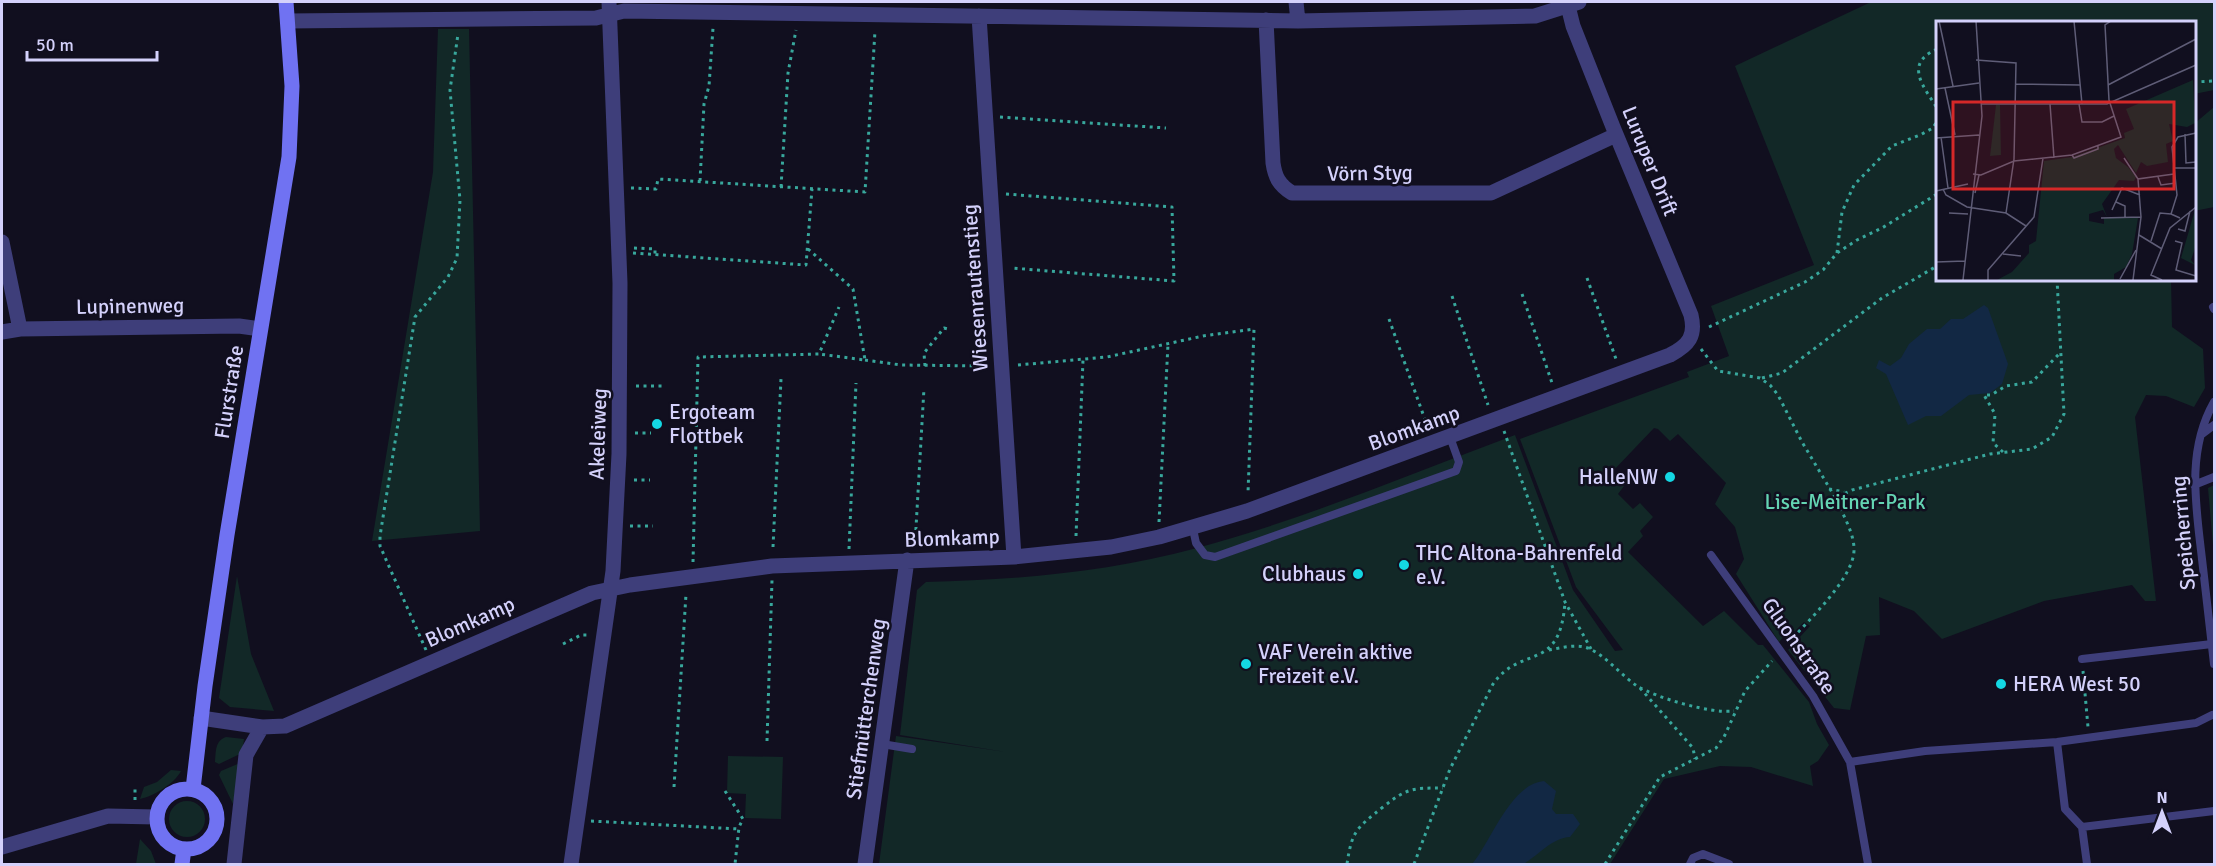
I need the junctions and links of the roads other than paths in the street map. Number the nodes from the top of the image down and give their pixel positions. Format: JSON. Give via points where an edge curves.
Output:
{"nodes":[{"id":1,"x":286,"y":2,"type":"edge"},
{"id":2,"x":1296,"y":2,"type":"edge"},
{"id":3,"x":1571,"y":3,"type":"edge"},
{"id":4,"x":609,"y":8,"type":"edge"},
{"id":5,"x":979,"y":16,"type":"junction"},
{"id":6,"x":1266,"y":20,"type":"junction"},
{"id":7,"x":288,"y":21,"type":"junction"},
{"id":8,"x":1298,"y":21,"type":"junction"},
{"id":9,"x":1616,"y":135,"type":"junction"},
{"id":10,"x":2,"y":242,"type":"edge"},
{"id":11,"x":20,"y":329,"type":"junction"},
{"id":12,"x":260,"y":329,"type":"junction"},
{"id":13,"x":2,"y":332,"type":"edge"},
{"id":14,"x":1693,"y":336,"type":"joint"},
{"id":15,"x":2214,"y":402,"type":"edge"},
{"id":16,"x":2214,"y":425,"type":"edge"},
{"id":17,"x":2202,"y":434,"type":"junction"},
{"id":18,"x":1450,"y":437,"type":"junction"},
{"id":19,"x":2214,"y":477,"type":"edge"},
{"id":20,"x":2194,"y":485,"type":"junction"},
{"id":21,"x":1193,"y":529,"type":"junction"},
{"id":22,"x":1711,"y":555,"type":"dead end"},
{"id":23,"x":1014,"y":557,"type":"junction"},
{"id":24,"x":910,"y":559,"type":"junction"},
{"id":25,"x":610,"y":589,"type":"junction"},
{"id":26,"x":2212,"y":644,"type":"junction"},
{"id":27,"x":2082,"y":659,"type":"road end"},
{"id":28,"x":2214,"y":662,"type":"edge"},
{"id":29,"x":2214,"y":715,"type":"edge"},
{"id":30,"x":201,"y":718,"type":"junction"},
{"id":31,"x":262,"y":727,"type":"junction"},
{"id":32,"x":2057,"y":742,"type":"junction"},
{"id":33,"x":882,"y":744,"type":"junction"},
{"id":34,"x":912,"y":749,"type":"dead end"},
{"id":35,"x":1850,"y":762,"type":"junction"},
{"id":36,"x":193,"y":789,"type":"junction"},
{"id":37,"x":2214,"y":811,"type":"edge"},
{"id":38,"x":156,"y":817,"type":"junction"},
{"id":39,"x":2082,"y":827,"type":"junction"},
{"id":40,"x":2,"y":847,"type":"edge"},
{"id":41,"x":183,"y":857,"type":"edge"},
{"id":42,"x":234,"y":864,"type":"edge"},
{"id":43,"x":571,"y":864,"type":"edge"},
{"id":44,"x":865,"y":864,"type":"edge"},
{"id":45,"x":1690,"y":864,"type":"edge"},
{"id":46,"x":1729,"y":864,"type":"edge"},
{"id":47,"x":1868,"y":864,"type":"edge"},
{"id":48,"x":2087,"y":864,"type":"edge"}],
"edges":[{"from":1,"to":7,"type":"street","name":"Flurstraße"},
{"from":2,"to":8,"type":"street"},
{"from":3,"to":8,"type":"street","via":[[1535,16]]},
{"from":3,"to":9,"type":"street","name":"Luruper Drift"},
{"from":4,"to":5,"type":"street"},
{"from":4,"to":7,"type":"street","via":[[596,18]]},
{"from":4,"to":25,"type":"street","name":"Akeleiweg","via":[[621,357]]},
{"from":5,"to":6,"type":"street"},
{"from":5,"to":23,"type":"street","name":"Wiesenrautenstieg"},
{"from":6,"to":8,"type":"street"},
{"from":6,"to":9,"type":"street","name":"Vörn Styg","via":[[1273,163],[1275,176],[1292,193],[1491,193]]},
{"from":7,"to":12,"type":"street","name":"Flurstraße","via":[[292,86],[289,157]]},
{"from":9,"to":14,"type":"street","name":"Luruper Drift","via":[[1690,315]]},
{"from":10,"to":11,"type":"street"},
{"from":11,"to":12,"type":"street","name":"Lupinenweg"},
{"from":11,"to":13,"type":"street","name":"Lupinenweg"},
{"from":12,"to":30,"type":"street","name":"Flurstraße"},
{"from":14,"to":18,"type":"street","name":"Blomkamp","via":[[1670,355]]},
{"from":15,"to":17,"type":"lane","name":"Speicherring"},
{"from":16,"to":17,"type":"lane"},
{"from":17,"to":20,"type":"lane","name":"Speicherring"},
{"from":18,"to":21,"type":"street","name":"Blomkamp"},
{"from":18,"to":21,"type":"lane","via":[[1459,462],[1456,471],[1215,557],[1205,555],[1196,543]]},
{"from":19,"to":20,"type":"lane"},
{"from":20,"to":26,"type":"lane","name":"Speicherring"},
{"from":21,"to":23,"type":"street","name":"Blomkamp","via":[[1075,551]]},
{"from":22,"to":35,"type":"lane","name":"Gluonstraße","via":[[1813,696]]},
{"from":23,"to":24,"type":"street","name":"Blomkamp"},
{"from":24,"to":25,"type":"street","name":"Blomkamp","via":[[772,566]]},
{"from":24,"to":33,"type":"street","name":"Stiefmütterchenweg"},
{"from":25,"to":31,"type":"street","name":"Blomkamp","via":[[552,608],[285,726]]},
{"from":25,"to":43,"type":"street","name":"Akeleiweg"},
{"from":26,"to":27,"type":"lane"},
{"from":26,"to":28,"type":"lane","name":"Speicherring"},
{"from":29,"to":32,"type":"lane","via":[[2196,723]]},
{"from":30,"to":31,"type":"street","name":"Blomkamp"},
{"from":30,"to":36,"type":"street","name":"Flurstraße"},
{"from":31,"to":42,"type":"street","via":[[246,755]]},
{"from":32,"to":35,"type":"lane","via":[[1925,751]]},
{"from":32,"to":39,"type":"lane","via":[[2066,809]]},
{"from":33,"to":34,"type":"lane"},
{"from":33,"to":44,"type":"street","name":"Stiefmütterchenweg"},
{"from":35,"to":47,"type":"lane","name":"Gluonstraße"},
{"from":36,"to":38,"type":"street","via":[[178,790],[165,797]]},
{"from":36,"to":41,"type":"street","via":[[212,802],[217,823],[206,843]]},
{"from":37,"to":39,"type":"lane"},
{"from":38,"to":40,"type":"street","via":[[108,816]]},
{"from":38,"to":41,"type":"street","via":[[158,830]]},
{"from":39,"to":48,"type":"lane"},
{"from":45,"to":46,"type":"lane","via":[[1703,854]]}]}
